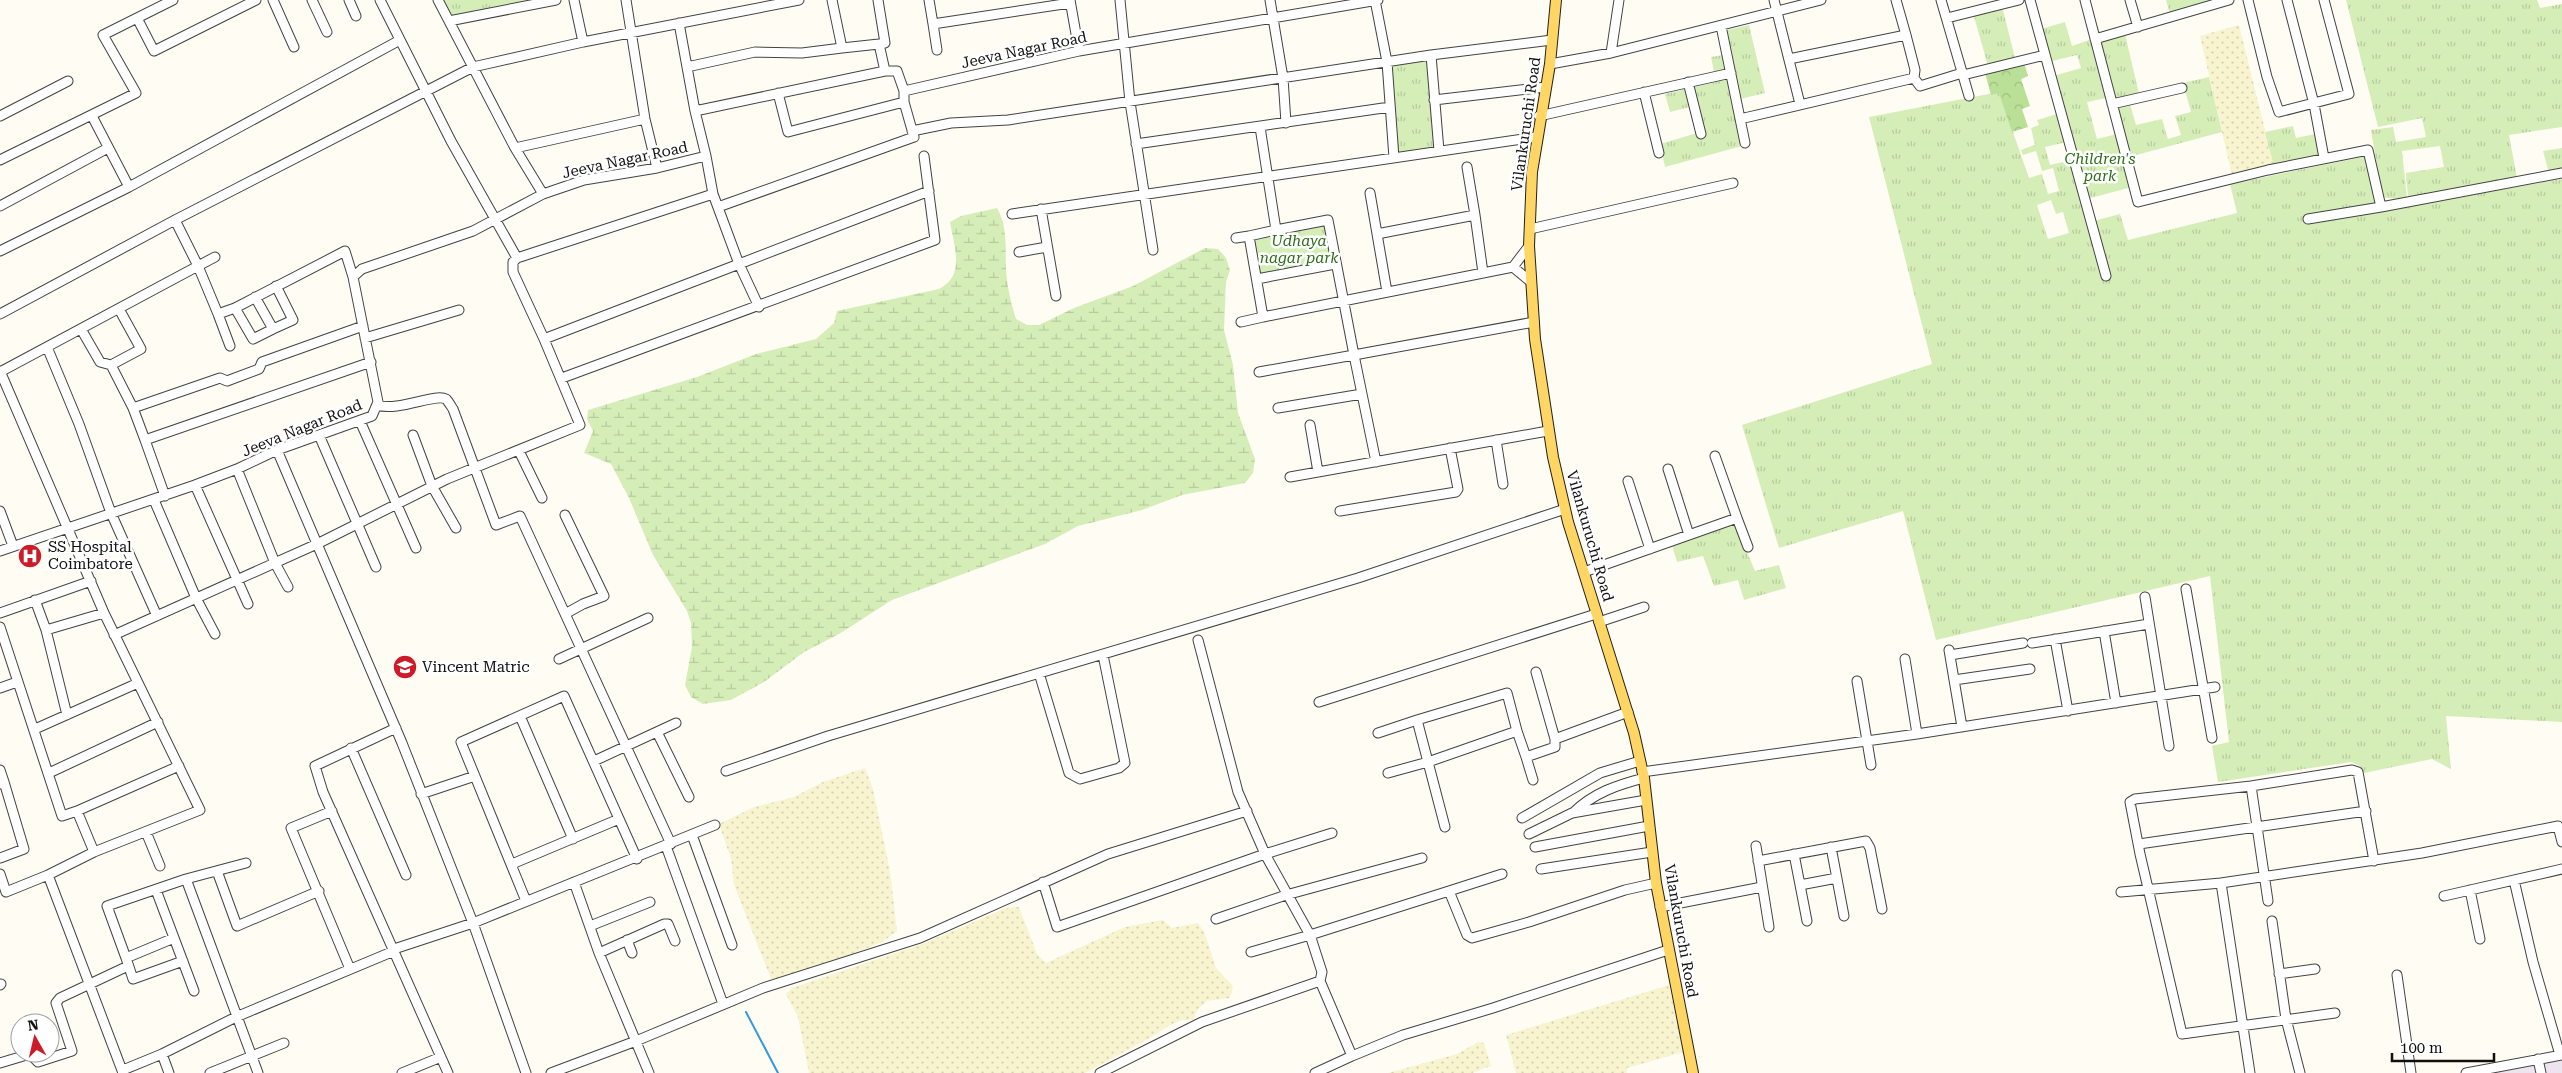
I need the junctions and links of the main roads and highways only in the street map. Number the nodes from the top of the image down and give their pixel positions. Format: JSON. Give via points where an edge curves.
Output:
{"nodes":[{"id":1,"x":1556,"y":0,"type":"edge"},
{"id":2,"x":1693,"y":1073,"type":"edge"}],
"edges":[{"from":1,"to":2,"type":"main road","name":"Vilankuruchi Road","via":[[1550,64],[1532,172],[1529,246],[1534,322],[1548,431],[1565,510],[1628,712],[1643,775],[1660,907]]}]}
